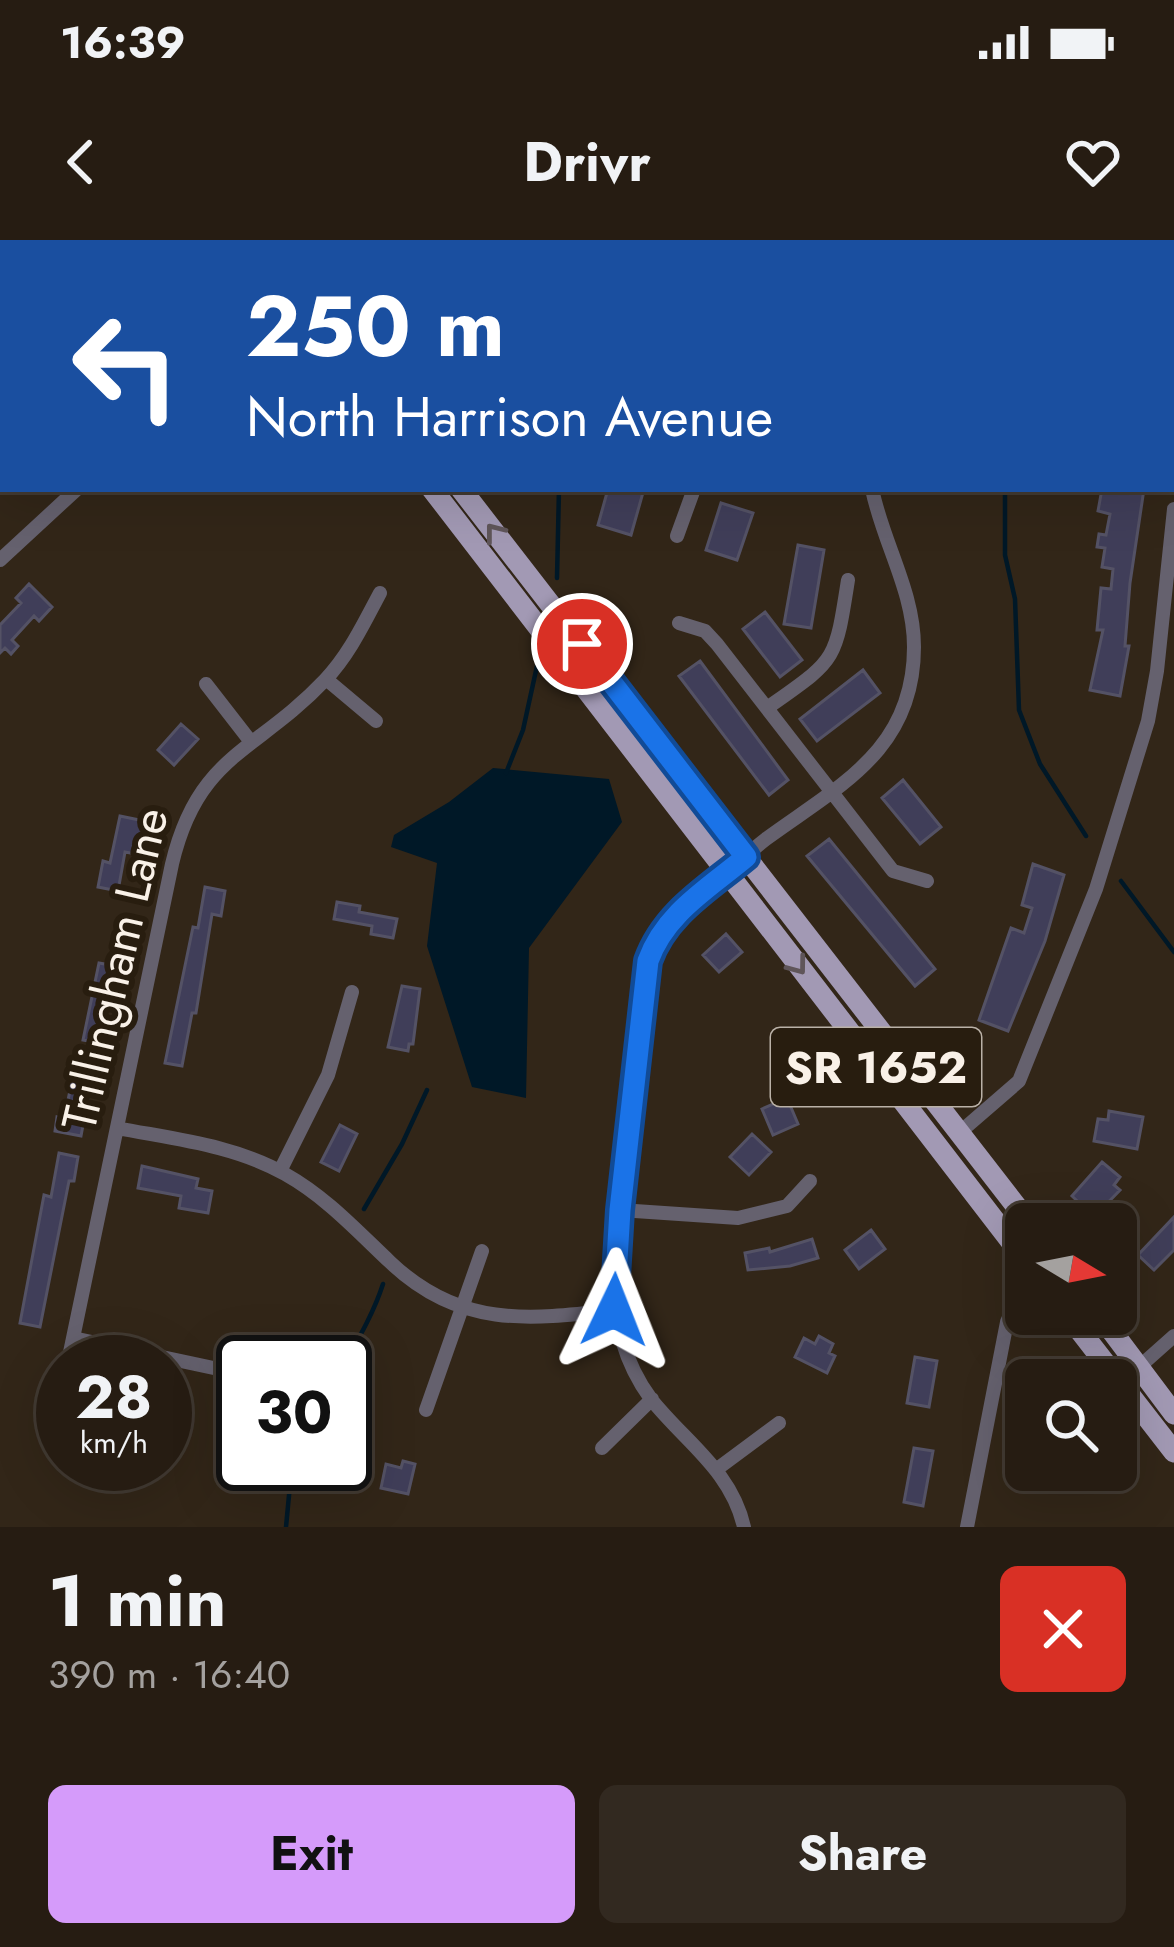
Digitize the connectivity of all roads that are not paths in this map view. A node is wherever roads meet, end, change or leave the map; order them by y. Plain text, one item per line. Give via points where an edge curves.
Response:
1 (74, 492) edge
2 (434, 492) edge
3 (463, 492) edge
4 (693, 492) edge
5 (873, 492) edge
6 (1174, 509) edge
7 (677, 536) dead end
8 (0, 560) edge
9 (848, 580) dead end
10 (380, 593) dead end
11 (679, 623) dead end
12 (326, 679) junction
13 (206, 684) dead end
14 (767, 708) junction
15 (376, 721) dead end
16 (251, 742) junction
17 (835, 794) junction
18 (746, 857) junction
19 (727, 873) junction
20 (927, 880) dead end
21 (352, 992) dead end
22 (117, 1127) junction
23 (959, 1132) junction
24 (280, 1171) junction
25 (810, 1181) dead end
26 (1014, 1203) edge
27 (620, 1210) junction
28 (1005, 1234) edge
29 (482, 1251) dead end
30 (462, 1306) junction
31 (614, 1310) junction
32 (1005, 1332) edge
33 (74, 1335) edge
34 (1083, 1335) edge
35 (1174, 1336) edge
36 (1101, 1359) edge
37 (1137, 1367) joint
38 (652, 1399) junction
39 (1137, 1405) edge
40 (426, 1410) dead end
41 (1174, 1414) edge
42 (779, 1424) dead end
43 (602, 1448) dead end
44 (1174, 1452) edge
45 (717, 1469) junction
46 (743, 1527) edge
47 (967, 1527) edge

1 - 8 street
2 - 19 main road, SR 1652
18 -> 3 main road, SR 1652
4 - 7 street
5 - 17 street via 911,610 913,662 889,736
6 - 23 street via 1148,721 1090,905 1019,1081
9 - 14 street via 832,655
10 - 12 street, Trillingham Lane
11 - 14 street via 705,631
12 - 15 street
12 - 16 street, Trillingham Lane
13 - 16 street
14 - 17 street
16 - 22 street, Trillingham Lane via 208,781 178,838
17 - 18 street
17 - 20 street via 893,872
18 - 19 street
18 - 23 main road, SR 1652
19 - 27 street via 670,920 648,961
19 -> 28 main road, SR 1652
21 - 24 street via 328,1075
22 - 24 street via 215,1147
22 - 33 street, Trillingham Lane
23 - 26 main road, SR 1652
24 - 30 street via 329,1204 418,1286
25 - 27 street via 787,1206 738,1218
27 - 31 street
29 - 30 street
30 - 31 street via 528,1319
30 - 40 street
31 - 38 street
32 - 47 street
34 - 36 main road
35 - 37 street
37 - 41 main road
38 - 43 street
38 - 45 street
39 - 44 main road
42 - 45 street
45 - 46 street

